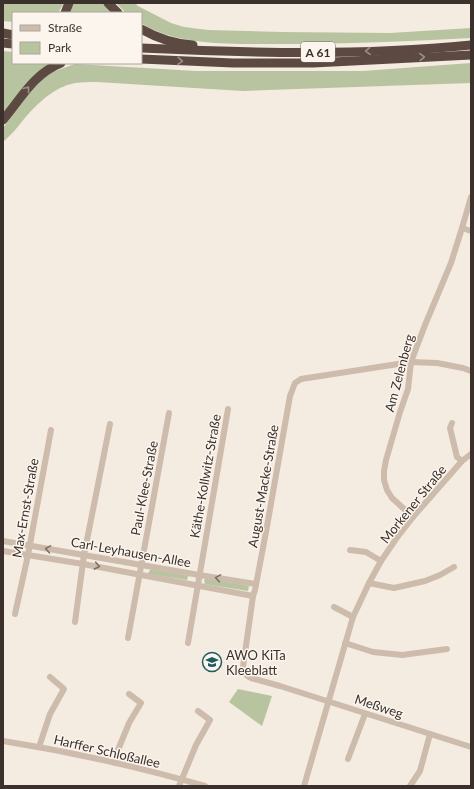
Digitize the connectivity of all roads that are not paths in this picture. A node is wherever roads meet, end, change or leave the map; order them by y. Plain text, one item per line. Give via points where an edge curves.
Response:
1 (70, 3) edge
2 (108, 3) edge
3 (66, 12) edge
4 (117, 12) edge
5 (142, 29) edge
6 (471, 46) edge
7 (142, 48) edge
8 (230, 52) junction
9 (471, 55) edge
10 (142, 59) edge
11 (58, 64) edge
12 (3, 120) edge
13 (471, 197) edge
14 (462, 228) junction
15 (471, 231) edge
16 (411, 362) junction
17 (471, 370) edge
18 (228, 409) dead end
19 (169, 413) dead end
20 (452, 423) dead end
21 (110, 424) dead end
22 (51, 430) dead end
23 (471, 454) edge
24 (462, 461) junction
25 (413, 517) junction
26 (3, 541) edge
27 (30, 546) junction
28 (350, 550) dead end
29 (3, 551) edge
30 (28, 555) junction
31 (84, 555) junction
32 (381, 561) junction
33 (83, 564) junction
34 (141, 565) junction
35 (454, 567) dead end
36 (140, 574) junction
37 (199, 575) junction
38 (370, 583) junction
39 (256, 584) junction
40 (197, 586) junction
41 (253, 596) junction
42 (334, 607) dead end
43 (15, 614) dead end
44 (353, 617) junction
45 (75, 622) dead end
46 (128, 638) dead end
47 (188, 643) dead end
48 (345, 643) junction
49 (447, 649) dead end
50 (50, 678) dead end
51 (280, 686) joint
52 (129, 694) dead end
53 (329, 702) junction
54 (198, 711) dead end
55 (365, 714) junction
56 (430, 734) junction
57 (3, 741) edge
58 (39, 747) junction
59 (471, 747) edge
60 (348, 759) dead end
61 (115, 763) junction
62 (182, 779) junction
63 (179, 786) edge
64 (205, 786) edge
65 (304, 786) edge
66 (410, 786) edge

1 - 3 highway
2 - 4 highway
5 - 8 highway via 171,41 218,46
6 -> 8 highway, A 61 via 329,52
7 - 8 highway, A 61
10 -> 9 highway, A 61 via 306,63
12 -> 11 highway via 35,80
13 - 14 street, Am Zelenberg
14 - 15 street
14 - 16 street, Am Zelenberg via 451,263
16 - 17 street via 437,363
16 - 25 street, Am Zelenberg via 408,389 386,460 384,480 392,498
16 - 39 street, August-Macke-Straße via 301,379 294,383
18 - 37 street, Käthe-Kollwitz-Straße
19 - 34 street, Paul-Klee-Straße
20 - 24 street, Morkener Straße via 450,428 457,457
21 - 31 street
22 - 27 street, Max-Ernst-Straße
23 - 24 street, Morkener Straße
24 - 25 street, Morkener Straße
25 - 32 street, Morkener Straße
26 - 27 street, Carl-Leyhausen-Allee
27 - 30 street, Max-Ernst-Straße
31 -> 27 street, Carl-Leyhausen-Allee
28 - 32 street, Morkener Straße via 366,552
29 - 30 street, Carl-Leyhausen-Allee
30 - 33 street, Carl-Leyhausen-Allee
30 - 43 street, Max-Ernst-Straße
31 - 33 street
31 - 34 street, Carl-Leyhausen-Allee
32 - 38 street, Morkener Straße
33 -> 36 street, Carl-Leyhausen-Allee
33 - 45 street
34 - 36 street, Paul-Klee-Straße
34 - 37 street, Carl-Leyhausen-Allee
35 - 38 street via 425,581 394,588
36 - 40 street, Carl-Leyhausen-Allee
36 - 46 street, Paul-Klee-Straße
39 -> 37 street, Carl-Leyhausen-Allee
37 - 40 street, Käthe-Kollwitz-Straße
38 - 44 street, Morkener Straße
39 - 41 street, August-Macke-Straße
40 - 41 street, Carl-Leyhausen-Allee
40 - 47 street, Käthe-Kollwitz-Straße
41 - 51 street, August-Macke-Straße via 244,672 247,676
42 - 44 street
44 - 48 street, Morkener Straße
48 - 49 street via 373,652 402,655
48 - 53 street, Morkener Straße
50 - 58 street via 64,689 50,714
51 - 53 street, Meßweg
52 - 61 street via 141,703 129,723
53 - 55 street, Meßweg
53 - 65 street, Morkener Straße
54 - 62 street via 210,720
55 - 56 street, Meßweg
55 - 60 street
56 - 59 street, Meßweg
56 - 66 street via 420,771
57 - 58 street, Harffer Schloßallee
58 - 61 street, Harffer Schloßallee
61 - 62 street, Harffer Schloßallee
62 - 63 street
62 - 64 street, Harffer Schloßallee

